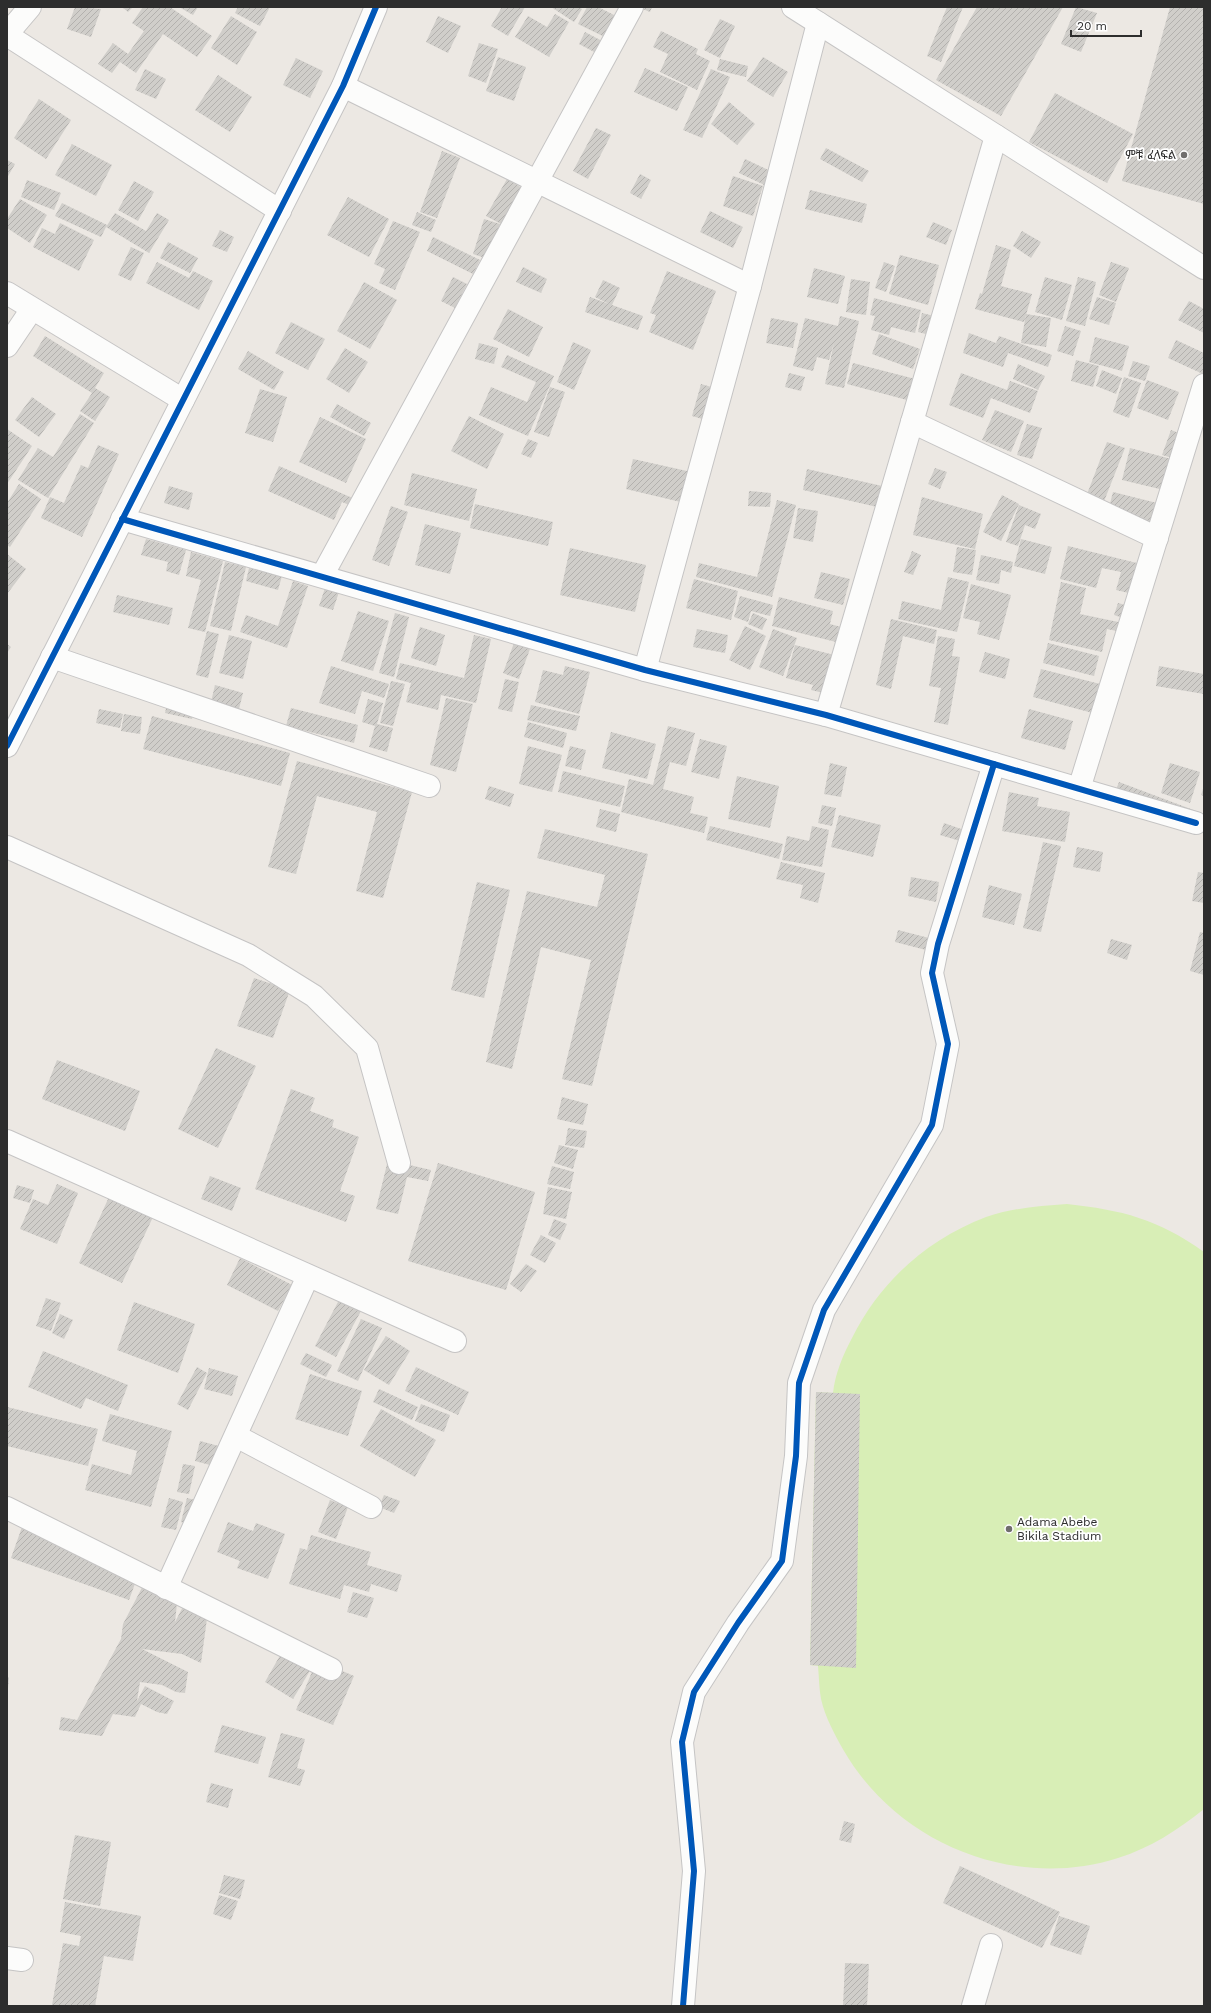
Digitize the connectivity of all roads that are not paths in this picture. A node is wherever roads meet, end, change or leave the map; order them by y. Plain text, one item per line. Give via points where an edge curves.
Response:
1 (30, 7) edge
2 (376, 7) edge
3 (632, 7) edge
4 (792, 7) edge
5 (818, 23) junction
6 (7, 34) edge
7 (343, 86) junction
8 (996, 136) junction
9 (536, 182) junction
10 (280, 211) junction
11 (1204, 268) edge
12 (750, 286) junction
13 (7, 293) edge
14 (32, 309) junction
15 (7, 346) edge
16 (1204, 385) edge
17 (183, 400) junction
18 (912, 422) junction
19 (122, 519) junction
20 (1157, 538) junction
21 (322, 576) junction
22 (52, 657) junction
23 (645, 670) junction
24 (826, 715) junction
25 (7, 746) edge
26 (994, 764) junction
27 (429, 786) dead end
28 (1079, 789) junction
29 (1196, 823) dead end
30 (7, 848) edge
31 (7, 1140) edge
32 (399, 1163) dead end
33 (308, 1276) junction
34 (454, 1341) dead end
35 (236, 1436) junction
36 (371, 1507) dead end
37 (7, 1508) edge
38 (166, 1588) junction
39 (331, 1669) dead end
40 (991, 1945) dead end
41 (683, 2006) edge
42 (973, 2006) edge

1 - 6 street
2 - 7 street
3 - 9 street
4 - 5 street
5 - 8 street
5 - 12 street
6 - 10 street
7 - 9 street
7 - 10 street
8 - 11 street
8 - 18 street
9 - 12 street
9 - 21 street
10 - 17 street
12 - 23 street
13 - 14 street
14 - 15 street
14 - 17 street
16 - 20 street
17 - 19 street
18 - 20 street
18 - 24 street
19 - 21 street
19 - 22 street
20 - 28 street
21 - 23 street
22 - 25 street
22 - 27 street
23 - 24 street
24 - 26 street
26 - 28 street
26 - 41 street via 938,944 932,973 948,1044 932,1125 824,1310 800,1383 796,1456 782,1561 694,1692 682,1742 694,1871
28 - 29 street
30 - 32 street via 248,955 314,996 367,1048
31 - 33 street
33 - 34 street
33 - 35 street
35 - 36 street
35 - 38 street
37 - 38 street
38 - 39 street
40 - 42 street

